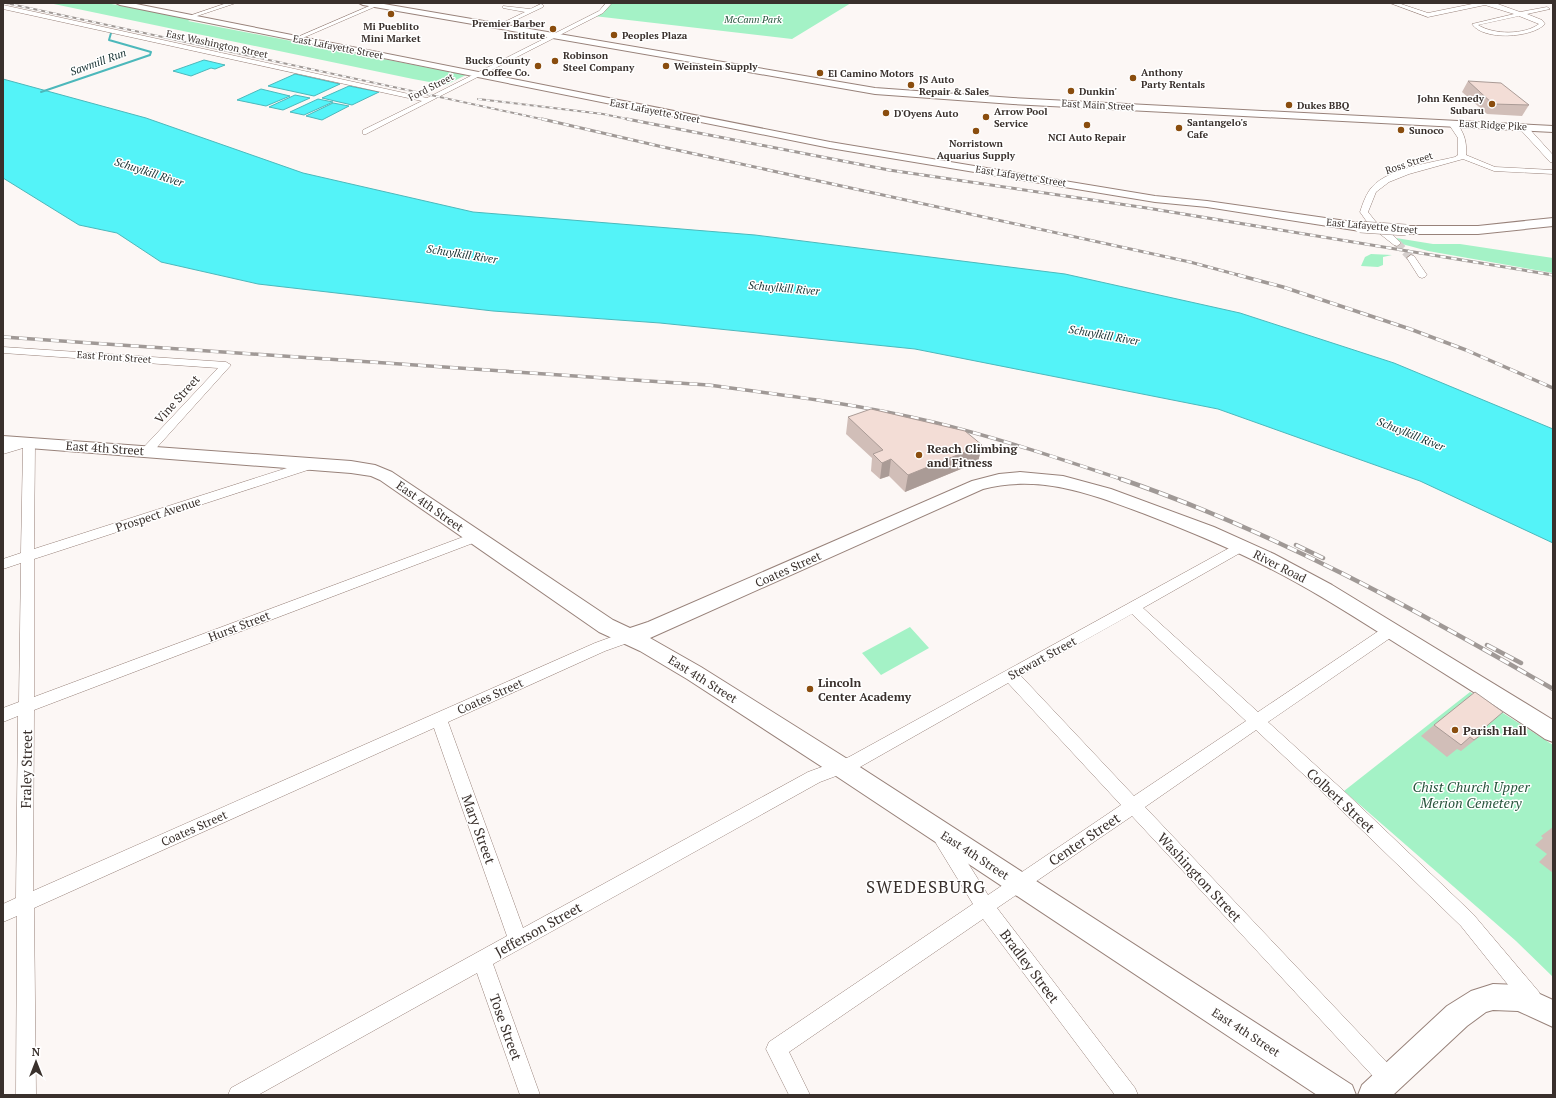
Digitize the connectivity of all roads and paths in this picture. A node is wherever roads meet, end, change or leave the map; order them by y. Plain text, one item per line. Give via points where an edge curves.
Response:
1 (120, 3) edge
2 (146, 3) edge
3 (233, 3) edge
4 (363, 3) edge
5 (609, 3) edge
6 (1394, 3) edge
7 (1485, 3) edge
8 (376, 5) junction
9 (541, 6) dead end
10 (3, 7) edge
11 (504, 7) dead end
12 (1547, 9) dead end
13 (531, 11) junction
14 (201, 14) junction
15 (1519, 14) junction
16 (189, 17) junction
17 (499, 26) junction
18 (553, 35) junction
19 (300, 37) junction
20 (481, 73) junction
21 (427, 100) junction
22 (1360, 118) joint
23 (1452, 122) junction
24 (1522, 126) junction
25 (1553, 129) edge
26 (366, 132) dead end
27 (1462, 156) junction
28 (1553, 160) edge
29 (1553, 172) edge
30 (1553, 222) edge
31 (1397, 243) tunnel mouth
32 (1411, 258) tunnel mouth
33 (1422, 275) dead end
34 (3, 350) edge
35 (226, 365) joint
36 (3, 441) edge
37 (30, 443) junction
38 (3, 450) edge
39 (147, 451) junction
40 (313, 464) junction
41 (978, 485) joint
42 (476, 537) junction
43 (1242, 546) junction
44 (28, 556) junction
45 (3, 564) edge
46 (1133, 607) junction
47 (1391, 630) junction
48 (628, 637) junction
49 (1010, 675) junction
50 (26, 707) junction
51 (3, 715) edge
52 (439, 719) junction
53 (1256, 722) junction
54 (1553, 732) edge
55 (841, 767) junction
56 (1133, 806) junction
57 (939, 831) junction
58 (1019, 883) junction
59 (25, 903) junction
60 (984, 907) junction
61 (3, 913) edge
62 (518, 940) junction
63 (482, 960) junction
64 (1545, 1010) edge
65 (1380, 1087) edge
66 (26, 1095) edge
67 (238, 1095) edge
68 (530, 1095) edge
69 (800, 1095) edge
70 (1128, 1095) edge
71 (1342, 1095) edge

1 - 16 street, East Lafayette Street
2 - 14 street, East Lafayette Street
3 - 14 street
4 - 8 main road, East Main Street
5 - 18 street, Ford Street via 601,12
6 - 7 street via 1428,15
7 - 15 street
8 - 17 main road, East Main Street
8 - 19 street
9 - 13 street
10 - 21 street, East Washington Street
11 - 13 street
12 - 15 street
13 - 17 street
14 - 16 street
14 - 19 street, East Lafayette Street
15 - 15 street via 1542,24 1538,28 1511,35 1483,29 1475,24
16 - 19 street, East Lafayette Street
17 - 18 main road, East Main Street
18 - 20 street, Ford Street
18 - 22 main road, East Main Street via 876,91
19 - 20 street, East Lafayette Street
20 - 21 street, Ford Street
20 - 30 street, East Lafayette Street, bridge via 830,145 1155,199 1193,201 1360,227 1406,230 1478,230
21 - 26 street, Ford Street
22 - 23 main road, East Ridge Pike
23 - 24 main road, East Ridge Pike
23 - 27 street via 1463,140
24 - 25 main road, East Ridge Pike
24 - 28 street
27 - 29 street via 1494,168
27 - 31 street, Ross Street via 1395,178 1379,185 1373,192 1364,212 1373,224
32 - 33 street
34 - 35 street, East Front Street
35 - 39 street, Vine Street
36 - 37 street, East 4th Street
37 - 38 street
37 - 39 street, East 4th Street
37 - 44 street, Fraley Street
39 - 40 street, East 4th Street
40 - 42 street, East 4th Street via 375,471 395,481
40 - 44 street, Prospect Avenue
41 - 43 street, River Road via 1022,477 1072,483 1163,514
41 - 48 street, Coates Street via 655,628
42 - 48 street, East 4th Street via 606,626
42 - 50 street, Hurst Street
43 - 46 street, Stewart Street
43 - 47 street, River Road via 1294,572
44 - 45 street, Prospect Avenue
44 - 50 street, Fraley Street
46 - 49 street, Stewart Street
46 - 53 street, Colbert Street
47 - 53 street, Center Street
47 - 54 street, River Road
48 - 52 street, Coates Street via 606,644
48 - 55 street, East 4th Street via 647,645 694,673
49 - 55 street, Stewart Street
49 - 56 street, Washington Street
50 - 51 street, Hurst Street
50 - 59 street, Fraley Street
52 - 59 street, Coates Street
52 - 62 street, Mary Street
53 - 56 street, Center Street
53 - 64 street, Colbert Street via 1370,826 1467,920
55 - 57 street, East 4th Street
55 - 62 street, Jefferson Street via 814,776
56 - 58 street, Center Street
56 - 65 street, Washington Street
57 - 58 street, East 4th Street
57 - 60 street, Bradley Street
58 - 60 street, Center Street
58 - 71 street, East 4th Street
59 - 61 street, Coates Street
59 - 66 street, Fraley Street
60 - 69 street, Center Street via 776,1048
60 - 70 street, Bradley Street
62 - 63 street, Jefferson Street
63 - 67 street, Jefferson Street
63 - 68 street, Tose Street
64 - 65 street via 1520,998 1506,996 1480,1000 1457,1016

